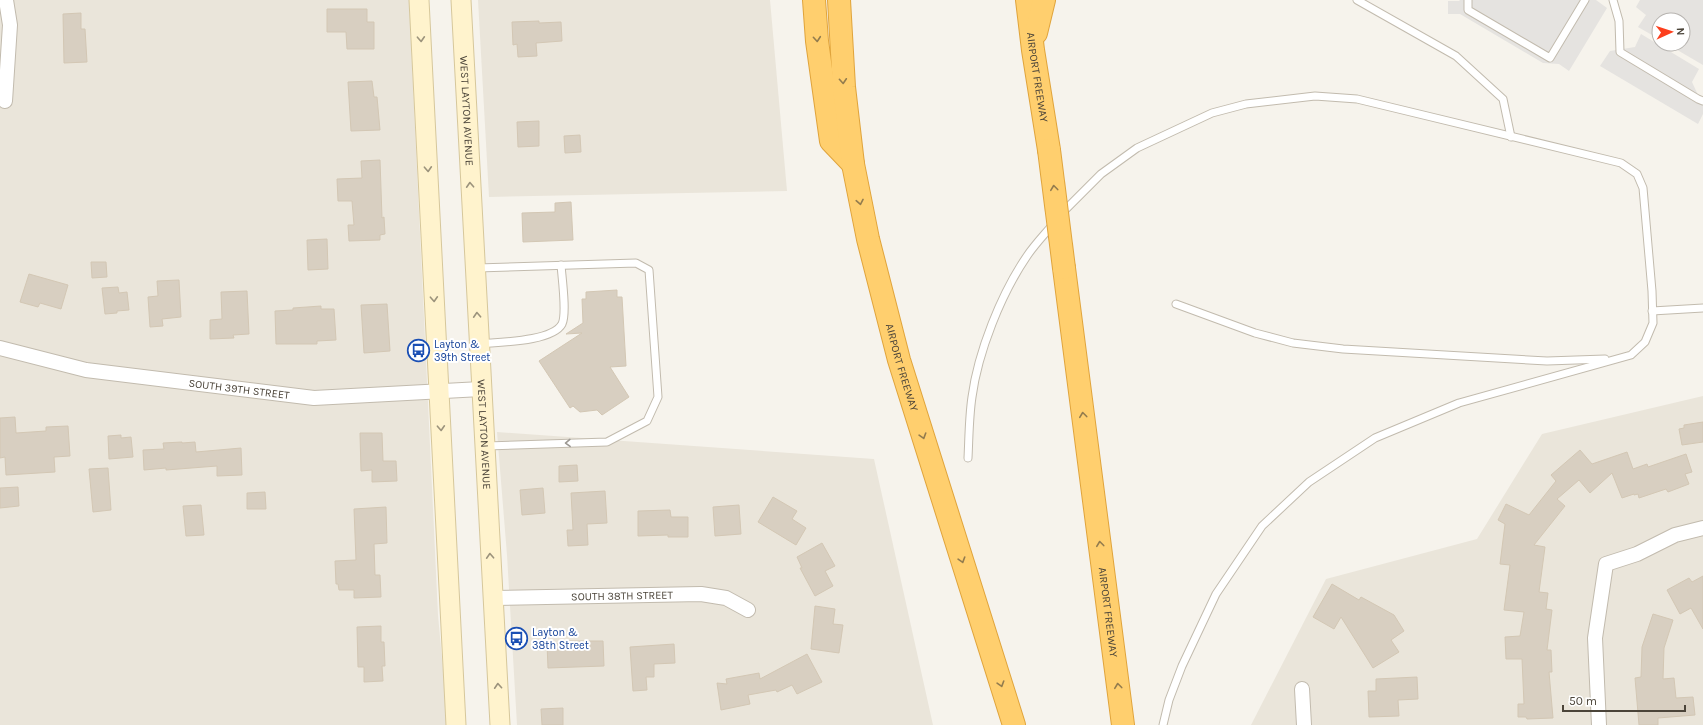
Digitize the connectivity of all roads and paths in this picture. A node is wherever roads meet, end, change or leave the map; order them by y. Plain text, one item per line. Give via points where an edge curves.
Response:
1 (6, 0) edge
2 (419, 0) edge
3 (461, 0) edge
4 (814, 0) edge
5 (839, 0) edge
6 (1027, 0) edge
7 (1044, 0) edge
8 (1358, 0) edge
9 (1468, 0) edge
10 (1585, 0) edge
11 (1613, 0) edge
12 (1033, 50) junction
13 (5, 101) dead end
14 (1703, 101) edge
15 (1512, 137) junction
16 (853, 164) junction
17 (561, 265) junction
18 (475, 268) junction
19 (1176, 304) dead end
20 (1703, 308) edge
21 (1652, 311) junction
22 (479, 344) junction
23 (0, 348) edge
24 (1631, 355) junction
25 (481, 389) junction
26 (439, 392) junction
27 (484, 446) junction
28 (968, 458) dead end
29 (1703, 528) edge
30 (492, 598) junction
31 (748, 610) dead end
32 (1302, 690) dead end
33 (456, 725) edge
34 (500, 725) edge
35 (1014, 725) edge
36 (1123, 725) edge
37 (1163, 725) edge
38 (1304, 725) edge
39 (1599, 725) edge

1 - 13 street via 10,25
2 -> 26 main road
18 -> 3 main road, WEST LAYTON AVENUE
4 -> 16 highway via 831,141
5 -> 16 highway, AIRPORT FREEWAY via 844,87
6 - 12 highway, AIRPORT FREEWAY
7 - 12 highway
8 - 15 lane via 1456,56 1503,99
9 - 10 lane via 1468,10 1550,58
11 - 14 lane via 1619,21 1620,52
36 -> 12 highway, AIRPORT FREEWAY, bridge via 1049,150
15 - 21 lane via 1621,162 1637,174 1644,188
15 - 28 lane via 1357,100 1315,96 1246,104 1212,113 1137,148 1101,174 1065,210 1027,256 1004,298 985,341 977,369 972,398
16 -> 35 highway, AIRPORT FREEWAY via 868,239 899,360
17 - 18 lane
17 - 22 lane via 564,314 561,324 552,332 538,338
17 -> 27 lane via 636,263 649,270 658,397 647,421 607,442
22 -> 18 main road, WEST LAYTON AVENUE
19 - 24 lane via 1255,333 1293,343 1343,349 1547,361 1595,360
20 - 21 lane
21 - 24 lane via 1653,323 1645,342
22 - 25 main road, WEST LAYTON AVENUE
23 - 26 street, SOUTH 39TH STREET via 86,370 314,398
24 - 37 lane via 1459,403 1375,438 1310,482 1262,526 1216,594 1182,666
25 - 26 street, SOUTH 39TH STREET
25 - 27 main road, WEST LAYTON AVENUE
26 -> 33 main road
30 -> 27 main road, WEST LAYTON AVENUE
29 - 39 street via 1676,535 1637,554 1606,564 1595,638
30 - 31 street, SOUTH 38TH STREET via 701,594 726,598
34 -> 30 main road, WEST LAYTON AVENUE
32 - 38 street

